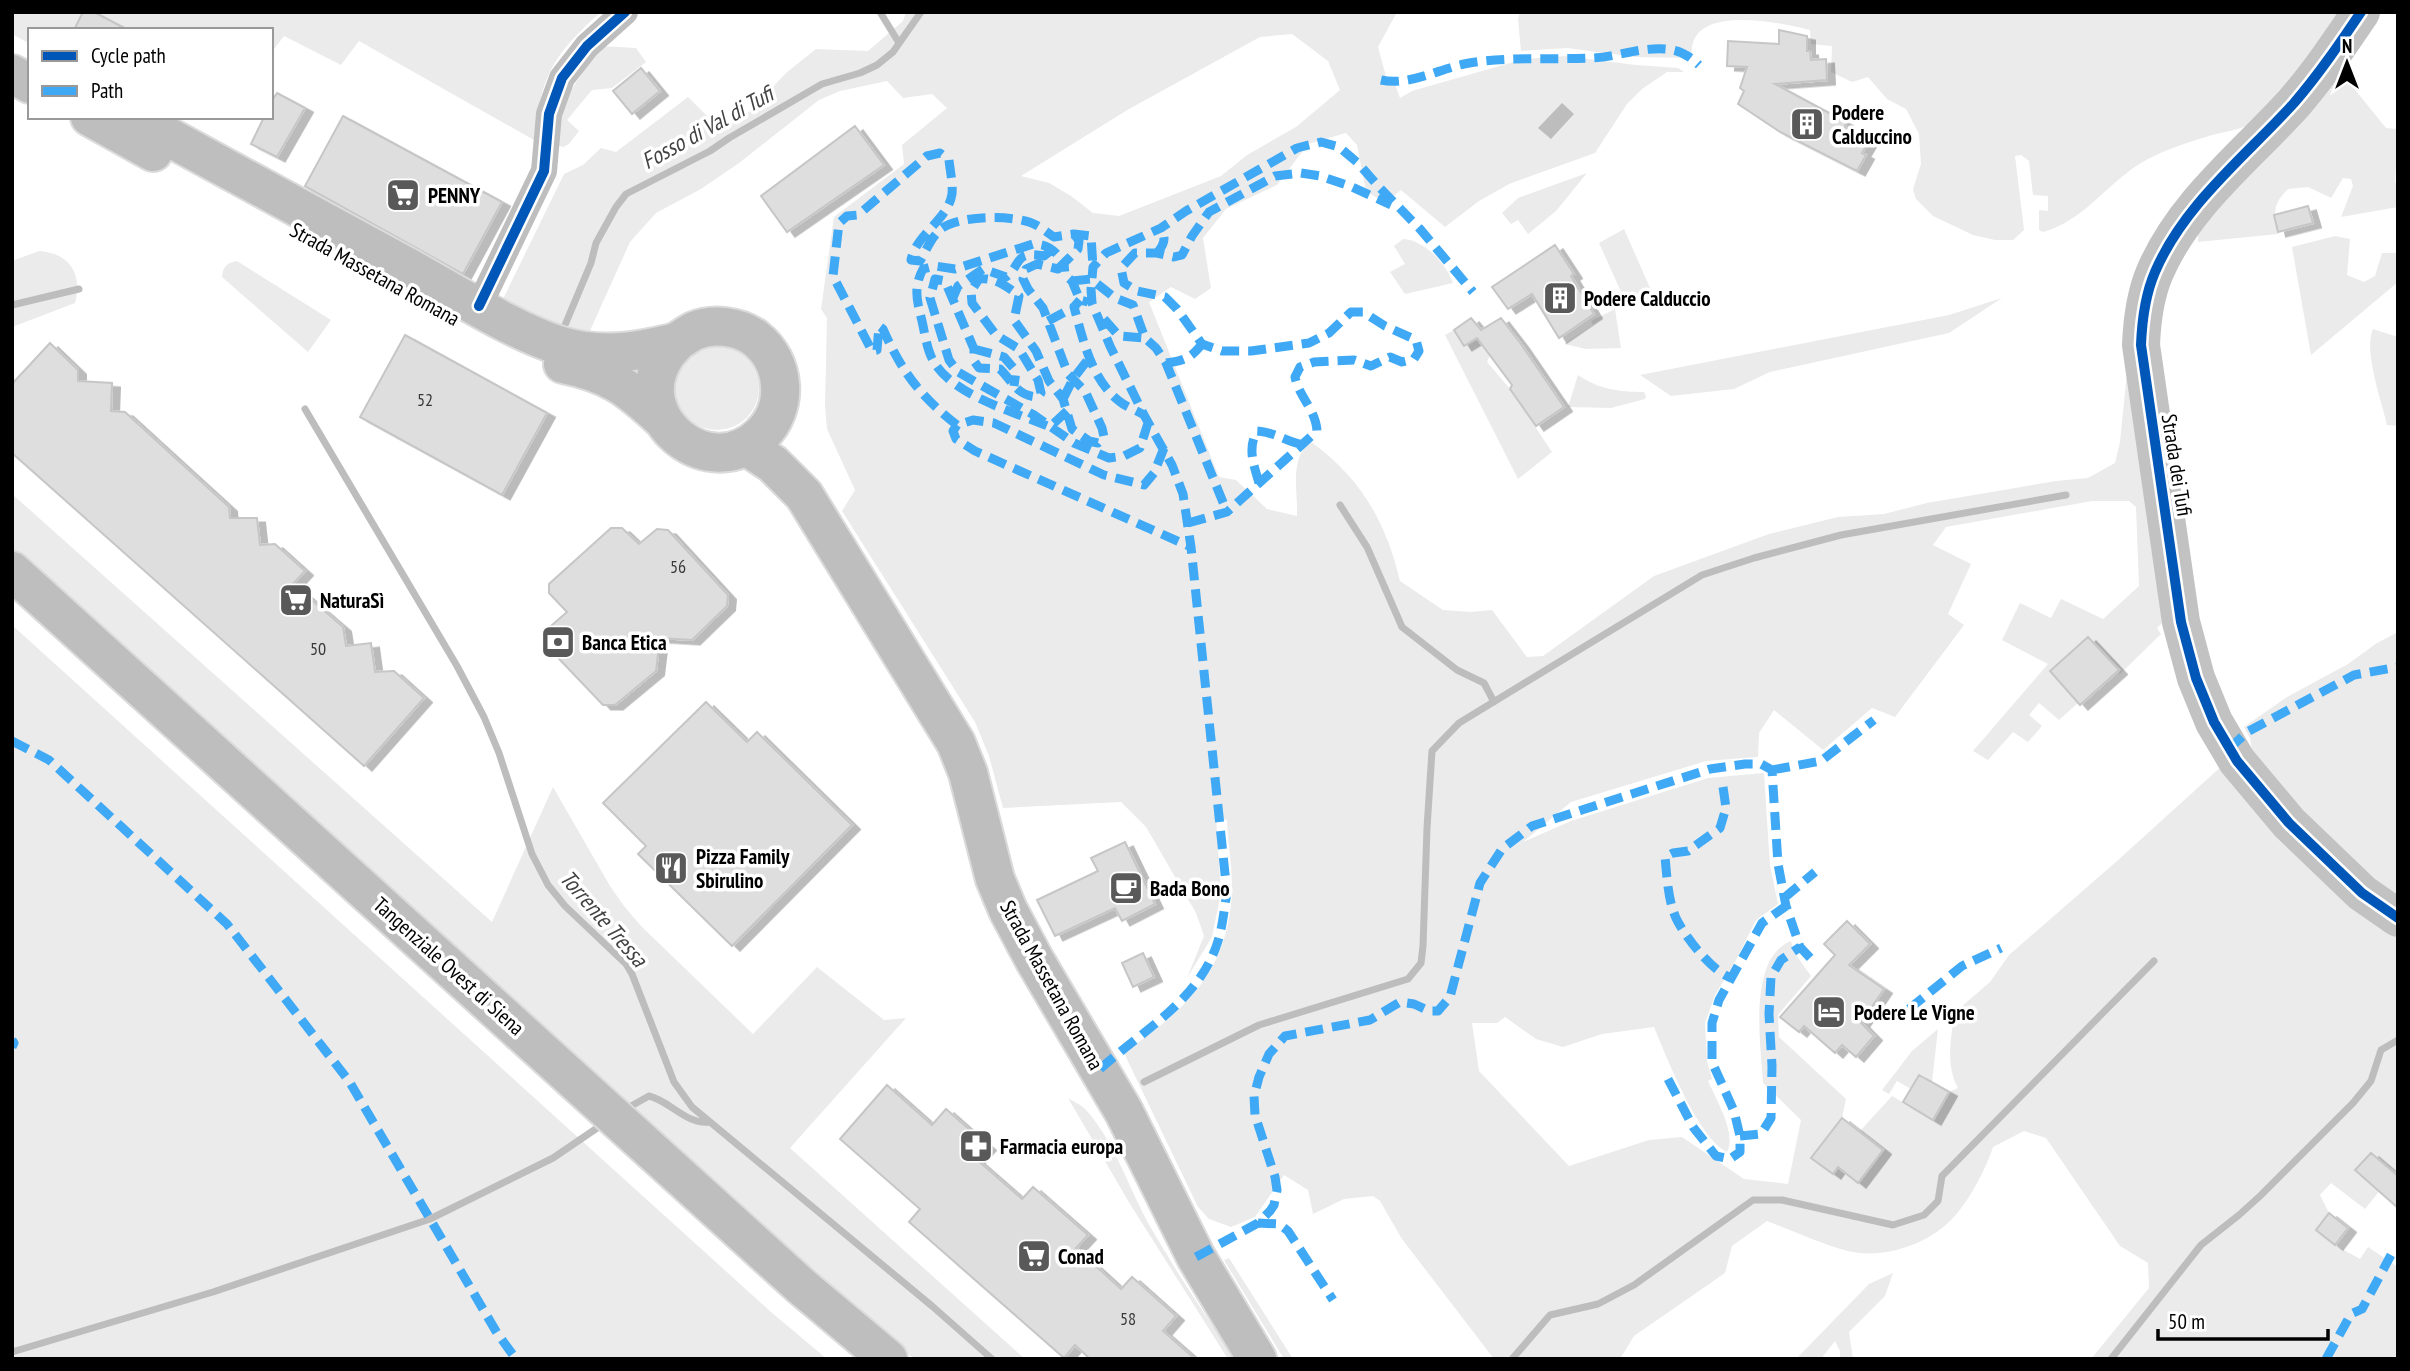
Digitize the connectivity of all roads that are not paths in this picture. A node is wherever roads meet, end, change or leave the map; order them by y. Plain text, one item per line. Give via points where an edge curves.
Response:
1 (625, 12) edge
2 (2361, 12) edge
3 (12, 52) edge
4 (28, 60) edge
5 (12, 74) edge
6 (28, 83) edge
7 (94, 119) edge
8 (136, 119) edge
9 (479, 306) junction
10 (677, 341) junction
11 (778, 411) junction
12 (662, 419) junction
13 (746, 446) junction
14 (804, 495) junction
15 (12, 571) edge
16 (12, 607) edge
17 (2398, 918) edge
18 (847, 1359) edge
19 (888, 1359) edge
20 (1257, 1359) edge

1 - 9 street, Strada Massetana Romana via 587,46 562,78 549,114 544,171
2 - 17 street, Strada dei Tufi via 2308,86 2174,237 2149,288 2141,345 2181,622 2214,722 2237,761 2289,823 2352,885
3 - 4 main road
5 - 6 main road
7 - 12 main road, Strada Massetana Romana via 497,340 609,377
8 - 9 main road, Strada Massetana Romana
9 - 10 main road, Strada Massetana Romana via 534,335 580,350 622,352
10 - 11 main road, Strada Massetana Romana via 715,327 736,329 754,338 769,352 778,370
10 - 12 main road via 663,358 656,377 655,398
11 - 13 main road via 760,437
11 - 14 main road, Strada Massetana Romana
12 - 13 main road, Strada Massetana Romana via 689,446 704,451 721,453
13 - 14 main road, Strada Massetana Romana via 773,464
14 - 20 main road, Strada Massetana Romana via 956,743 1008,910 1124,1112 1196,1257
15 - 19 main road, Tangenziale Ovest di Siena
16 - 18 main road, Tangenziale Ovest di Siena

